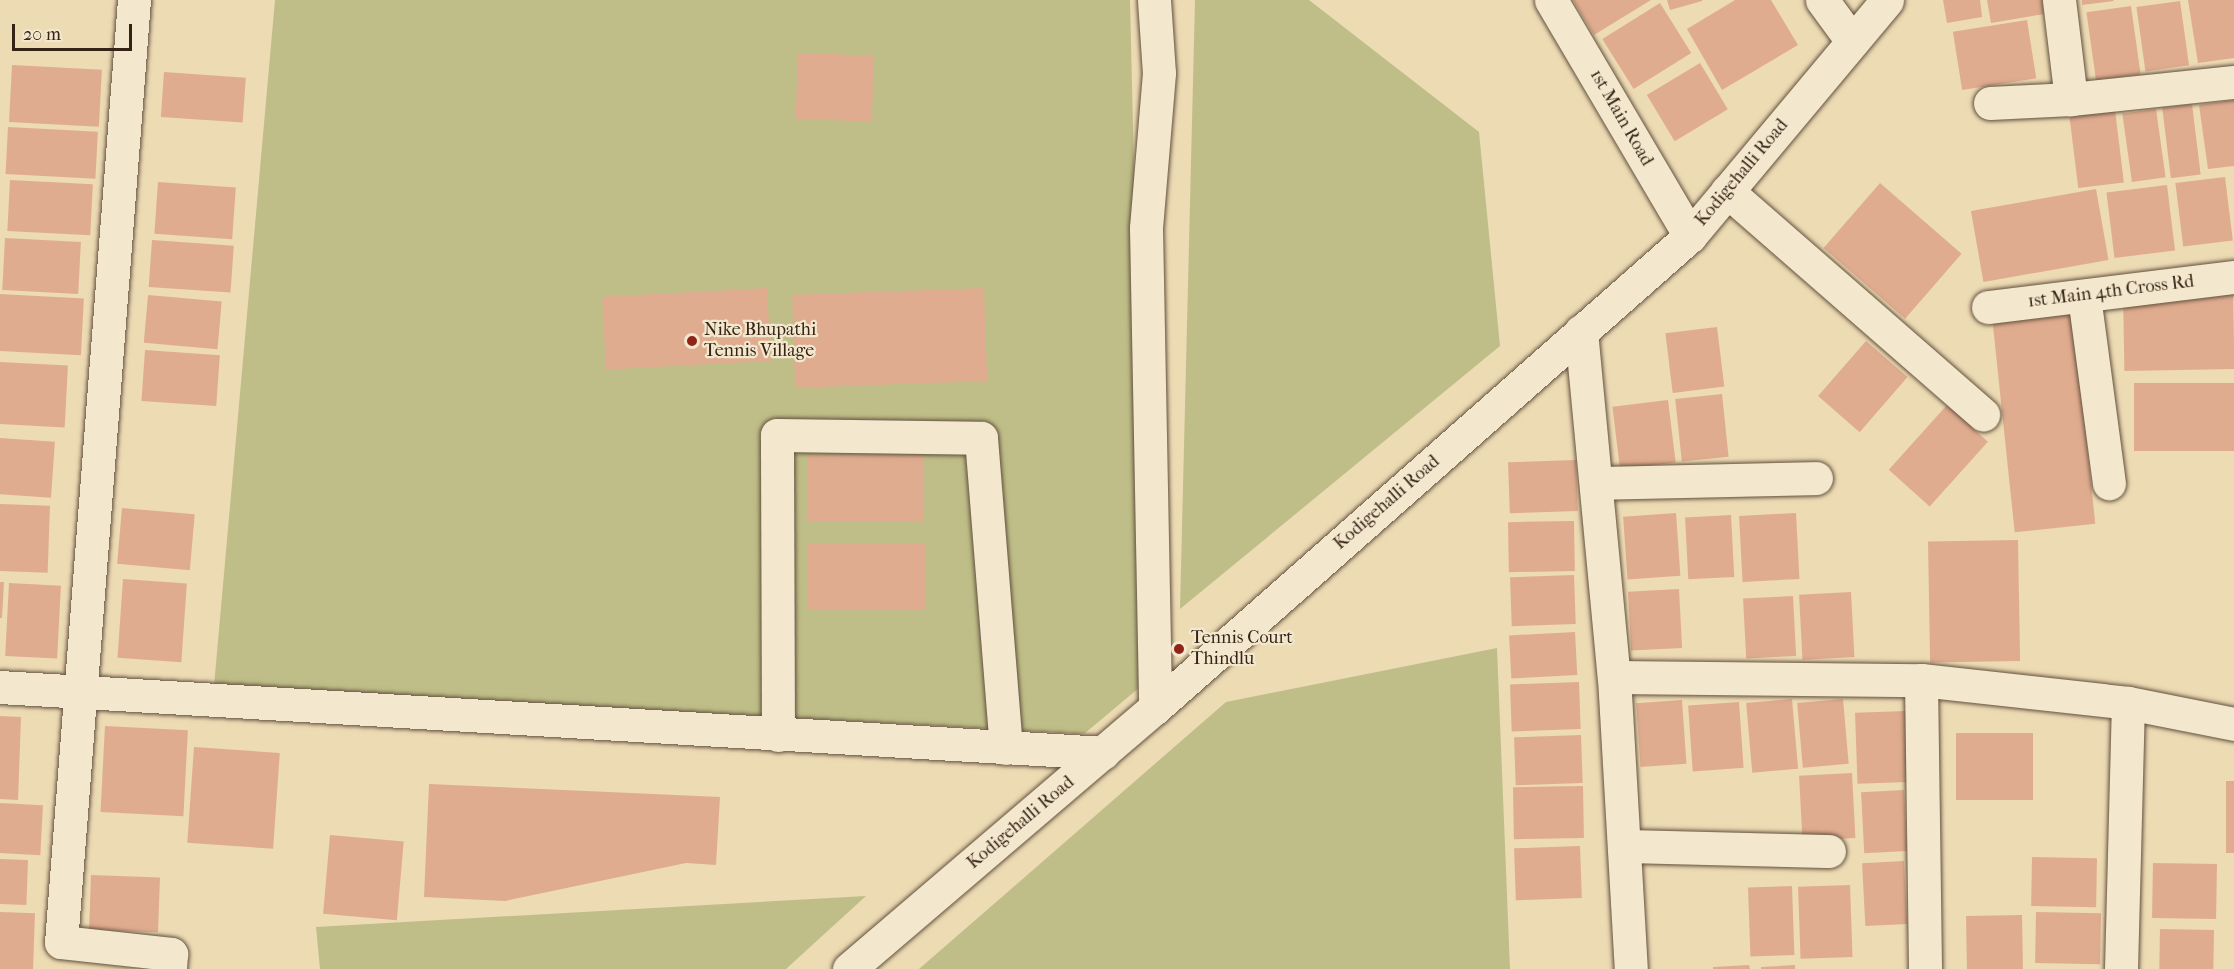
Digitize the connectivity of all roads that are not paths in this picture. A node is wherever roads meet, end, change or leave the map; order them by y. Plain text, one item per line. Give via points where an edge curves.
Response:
1 (134, 0) edge
2 (1154, 0) edge
3 (1551, 0) edge
4 (1822, 0) edge
5 (1887, 0) edge
6 (2059, 0) edge
7 (1852, 41) junction
8 (2234, 82) edge
9 (2071, 99) junction
10 (1990, 103) dead end
11 (1727, 191) junction
12 (1690, 236) junction
13 (2234, 278) edge
14 (2084, 296) junction
15 (1988, 307) dead end
16 (1581, 331) junction
17 (1983, 414) dead end
18 (1816, 478) dead end
19 (1596, 483) junction
20 (2109, 483) dead end
21 (1614, 677) junction
22 (1921, 680) junction
23 (0, 687) edge
24 (80, 694) junction
25 (2128, 703) junction
26 (1155, 708) junction
27 (2234, 724) edge
28 (778, 735) junction
29 (1006, 748) junction
30 (1103, 753) junction
31 (1624, 846) junction
32 (1829, 851) dead end
33 (170, 969) edge
34 (849, 969) edge
35 (1631, 969) edge
36 (1925, 969) edge
37 (2121, 969) edge

1 - 24 street
2 - 26 street via 1159,73 1146,228
3 - 12 street, 1st Main Road
4 - 7 street
5 - 7 street, Kodigehalli Road
6 - 9 street
7 - 11 street, Kodigehalli Road
8 - 9 street
9 - 10 street
11 - 12 street, Kodigehalli Road
11 - 17 street
12 - 16 street, Kodigehalli Road
13 - 14 street, 1st Main 4th Cross Rd
14 - 15 street, 1st Main 4th Cross Rd
14 - 20 street
16 - 19 street
16 - 26 street, Kodigehalli Road
18 - 19 street
19 - 21 street
21 - 22 street
21 - 31 street
22 - 25 street
22 - 36 street
23 - 24 street
24 - 28 street
24 - 33 street via 61,942 171,954
25 - 27 street
25 - 37 street
26 - 30 street, Kodigehalli Road
28 - 29 street
28 - 29 street via 777,435 981,438
29 - 30 street
30 - 34 street, Kodigehalli Road
31 - 32 street
31 - 35 street

